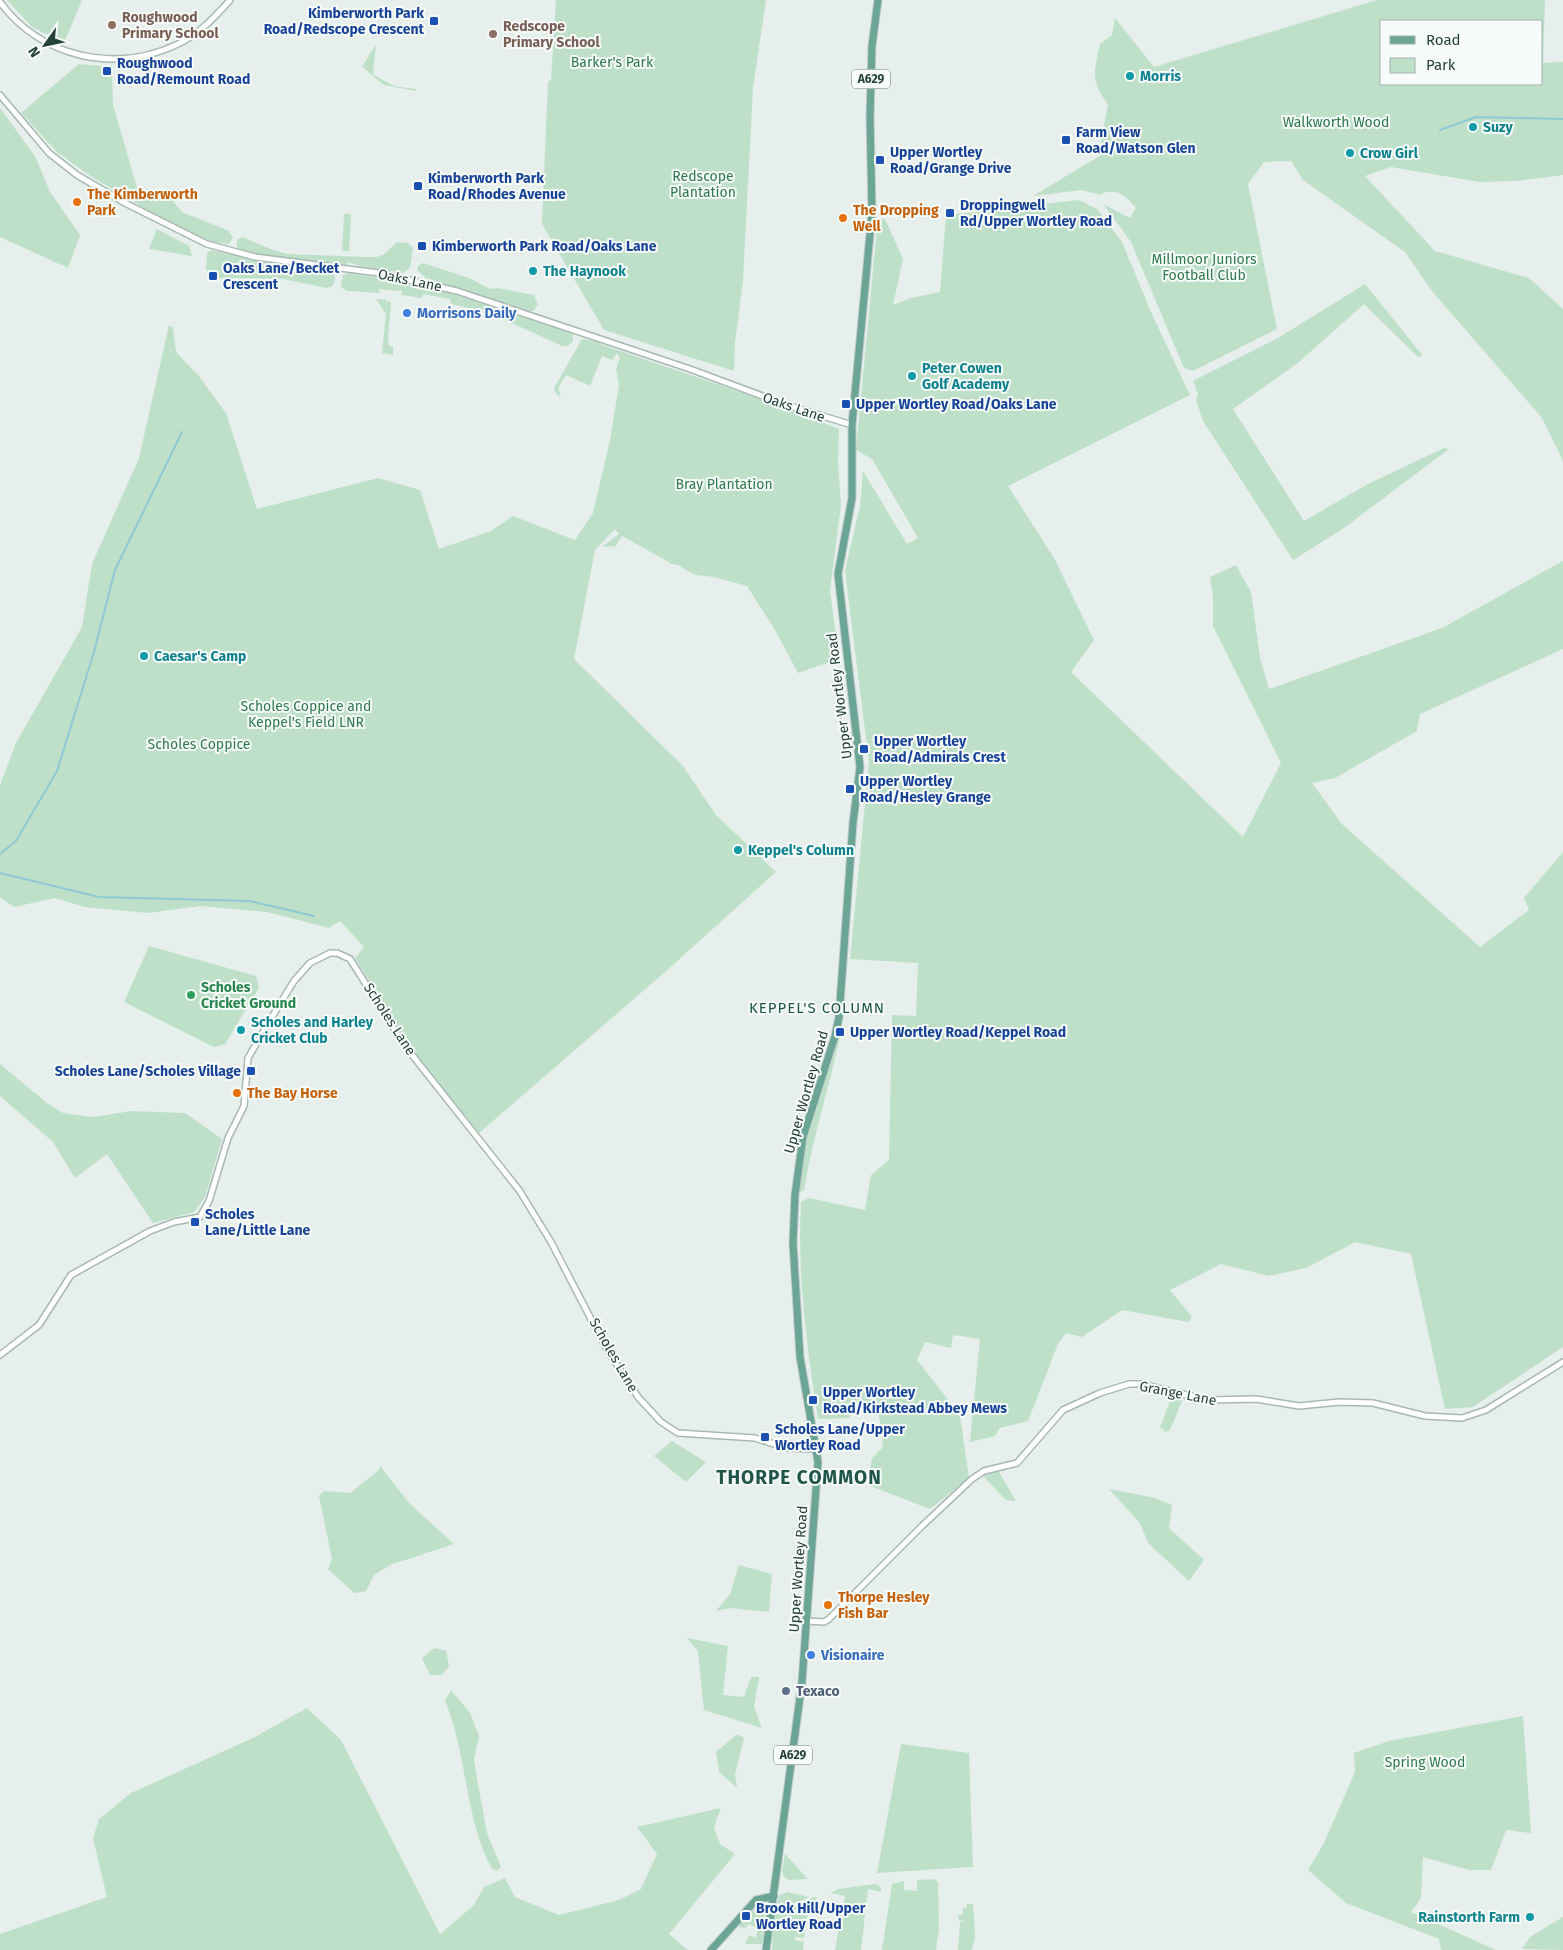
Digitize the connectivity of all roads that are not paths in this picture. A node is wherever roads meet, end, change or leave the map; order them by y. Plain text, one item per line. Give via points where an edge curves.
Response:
1 (230, 0) edge
2 (878, 0) edge
3 (0, 2) edge
4 (0, 95) edge
5 (852, 425) junction
6 (0, 1354) edge
7 (1563, 1362) edge
8 (817, 1449) junction
9 (807, 1621) junction
10 (774, 1896) junction
11 (711, 1950) edge
12 (766, 1950) edge

1 - 3 street via 211,21 178,44 142,57 119,59 96,58 55,48 30,34
2 - 5 main road, Upper Wortley Road / A629 via 872,46 870,117 872,213
4 - 5 street, Oaks Lane via 49,153 77,175 125,203 213,246 282,262 379,273 457,291
5 - 8 main road, Upper Wortley Road / A629 via 852,498 838,574 860,766 839,1017 802,1143 793,1236 800,1357
6 - 8 street, Scholes Lane via 39,1325 71,1275 150,1231 200,1217 209,1201 228,1138 244,1106 248,1058 304,969 327,954 337,952 350,959 405,1046 519,1190 551,1242 606,1348 638,1397 661,1422 678,1434 755,1438 787,1448
7 - 9 street, Grange Lane via 1486,1410 1462,1418 1425,1416 1373,1403 1299,1406 1256,1399 1208,1400 1141,1384 1100,1392 1063,1410 1018,1463 984,1471 972,1479 829,1619 824,1622
8 - 9 main road, Upper Wortley Road / A629
9 - 10 main road, Upper Wortley Road / A629
10 - 11 main road via 756,1900
10 - 12 main road, Upper Wortley Road / A629

